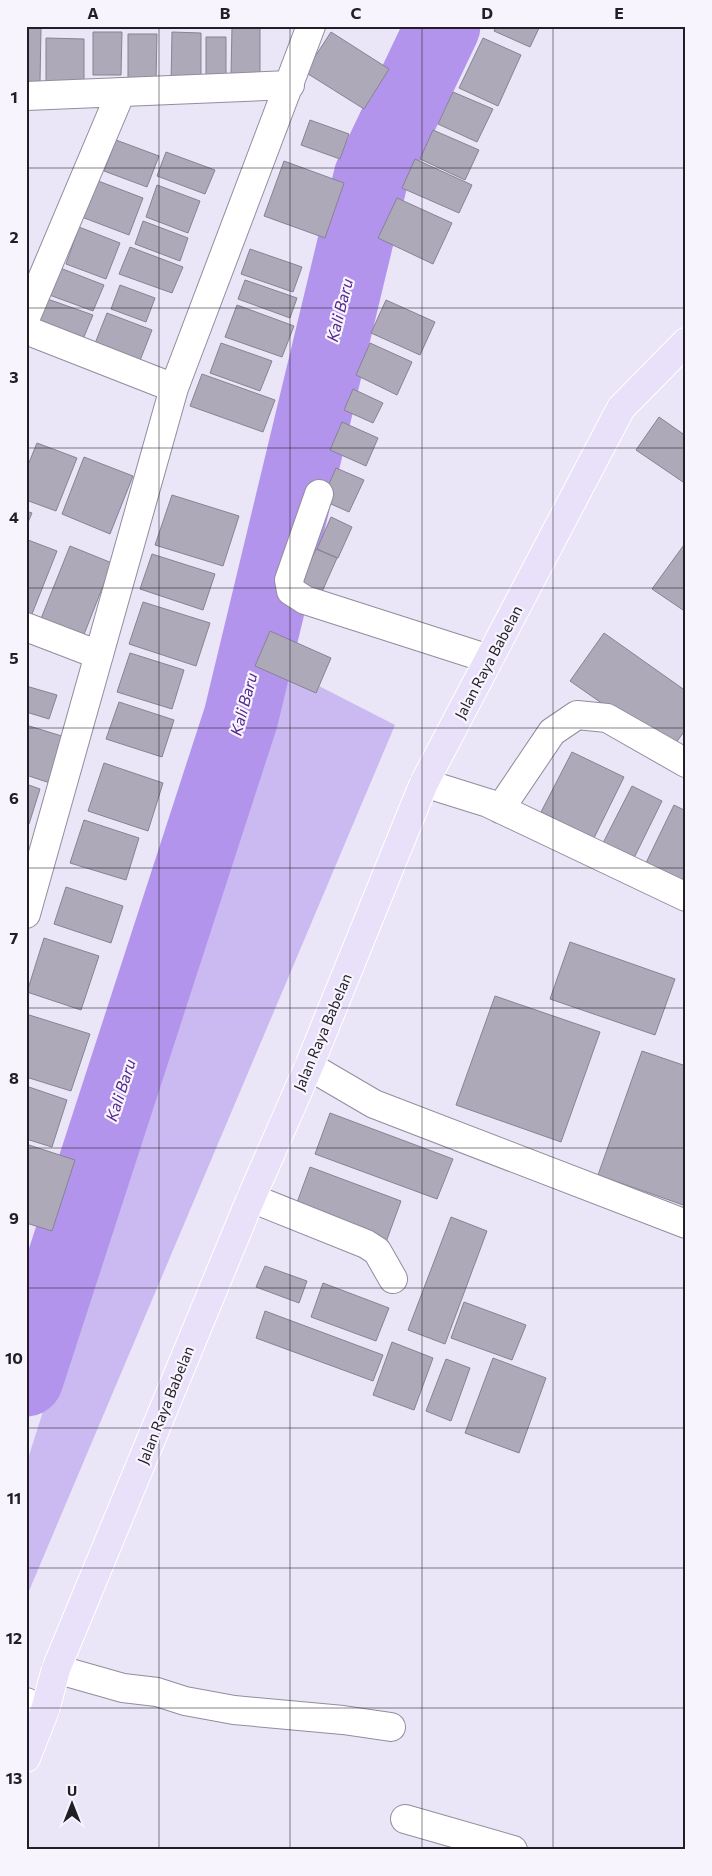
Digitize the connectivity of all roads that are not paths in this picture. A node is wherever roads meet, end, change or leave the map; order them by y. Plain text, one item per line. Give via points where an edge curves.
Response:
1 (311, 26) edge
2 (290, 85) junction
3 (121, 92) junction
4 (26, 96) edge
5 (26, 317) edge
6 (26, 330) edge
7 (686, 342) edge
8 (174, 388) junction
9 (319, 494) dead end
10 (26, 627) edge
11 (99, 655) junction
12 (489, 660) junction
13 (686, 764) edge
14 (424, 783) junction
15 (500, 809) junction
16 (686, 897) edge
17 (26, 914) edge
18 (309, 1066) junction
19 (251, 1198) junction
20 (686, 1224) edge
21 (393, 1279) dead end
22 (56, 1669) junction
23 (36, 1706) edge
24 (391, 1727) dead end
25 (26, 1758) edge
26 (405, 1819) dead end
27 (513, 1850) edge

1 - 2 street
2 - 3 street
2 - 8 street
3 - 4 street
3 - 5 street
6 - 8 street
7 - 12 main road, Jalan Raya Babelan via 621,408
8 - 11 street
9 - 12 street via 289,580 292,591 304,600
10 - 11 street
11 - 17 street
12 - 14 main road, Jalan Raya Babelan
13 - 15 street via 607,718 576,715 552,732
14 - 15 street via 488,802
14 - 18 main road, Jalan Raya Babelan
15 - 16 street
18 - 19 main road, Jalan Raya Babelan
18 - 20 street via 374,1104
19 - 21 street via 366,1244 384,1260
19 - 22 main road, Jalan Raya Babelan
22 - 23 main road, Jalan Raya Babelan
22 - 24 street via 124,1688 234,1710
23 - 25 main road, Jalan Raya Babelan
26 - 27 street

